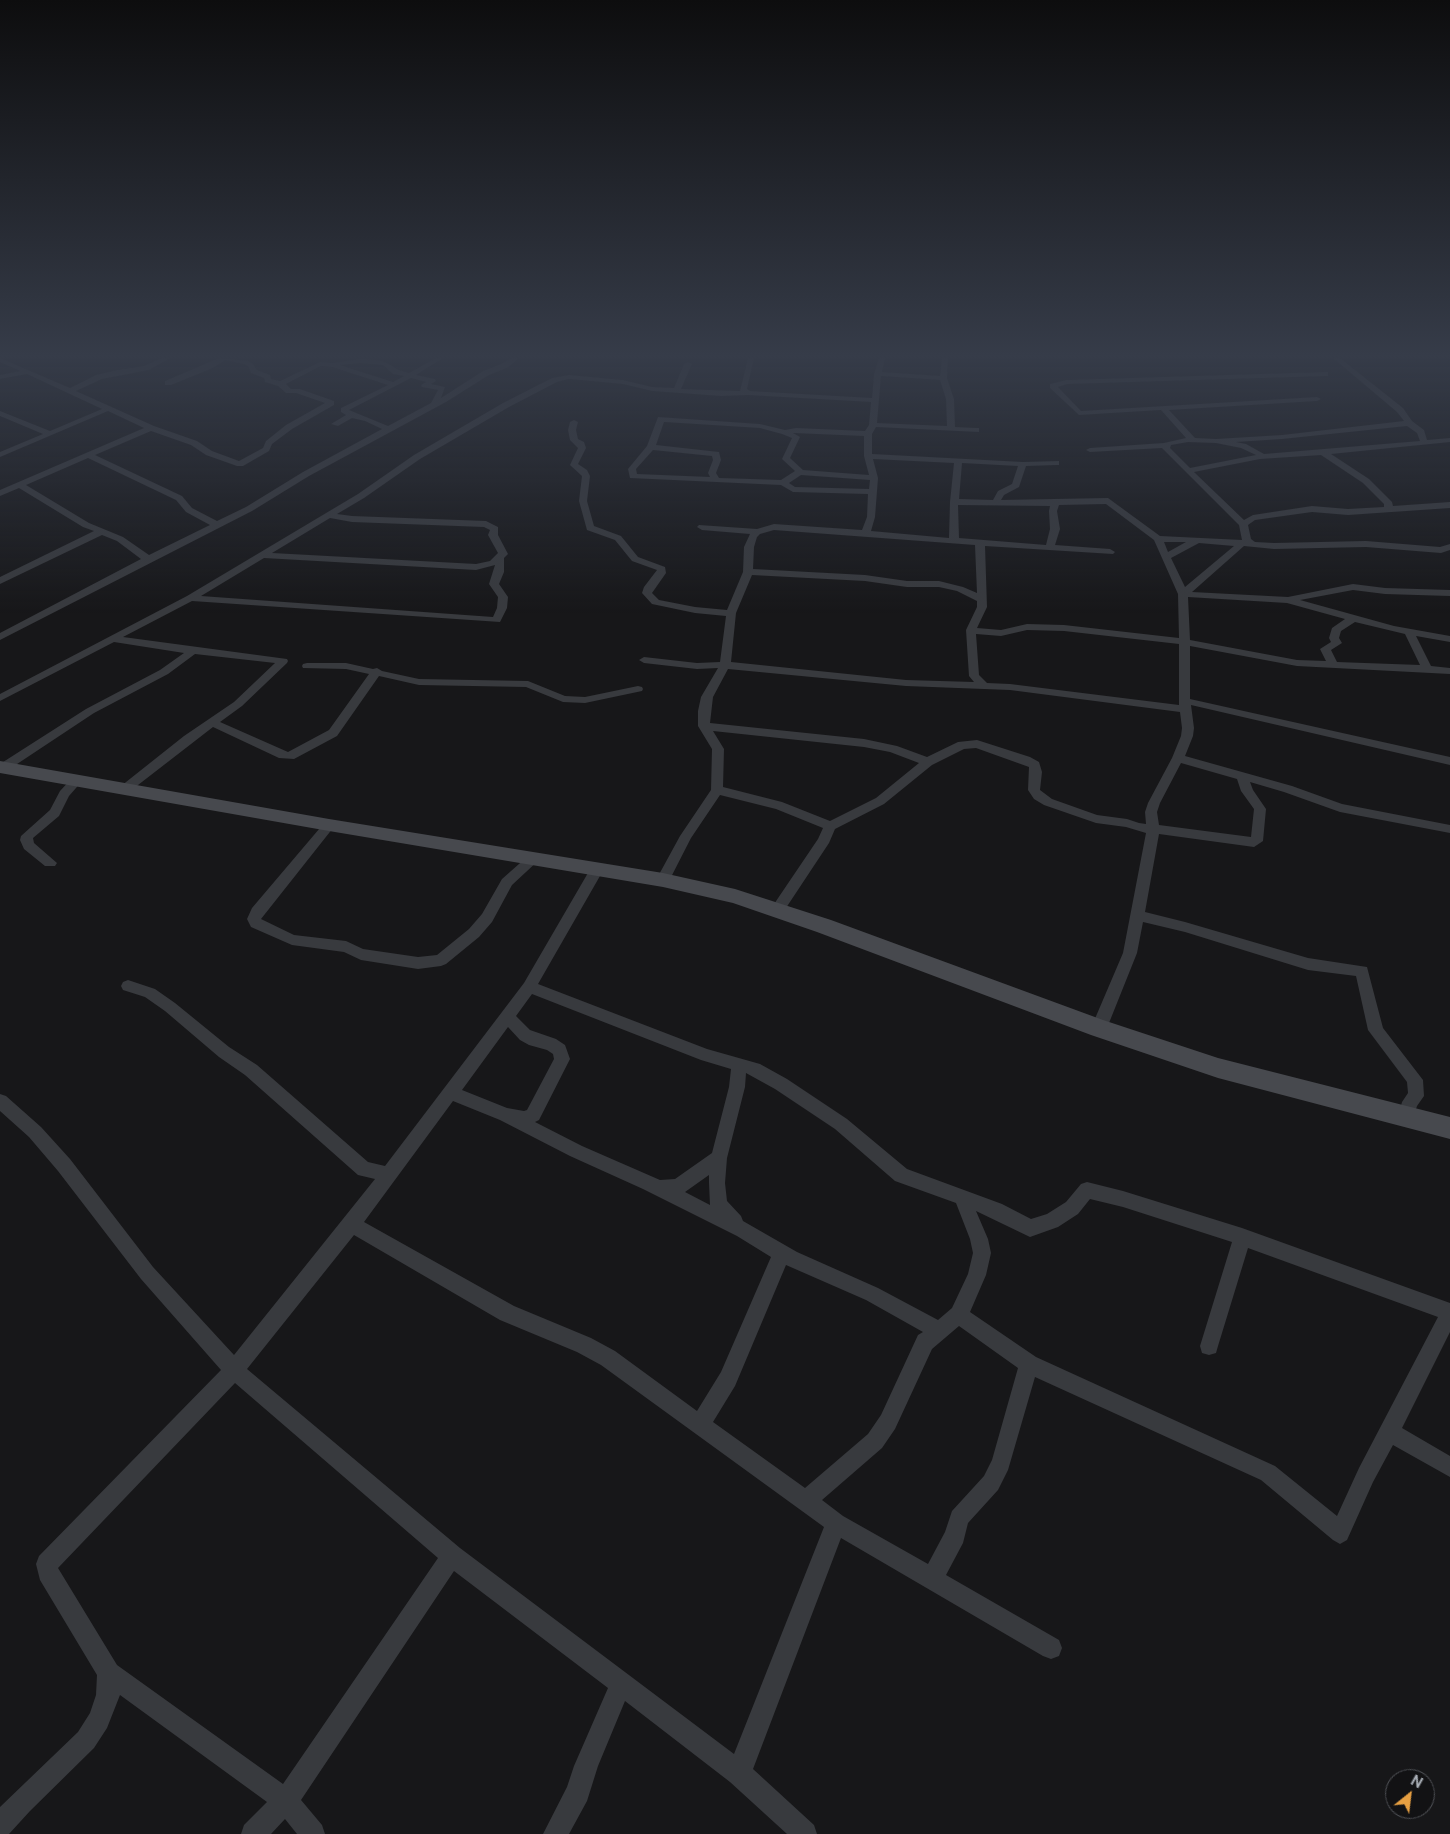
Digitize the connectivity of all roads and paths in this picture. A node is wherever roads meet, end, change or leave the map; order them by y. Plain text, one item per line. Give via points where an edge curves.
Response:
1 (25, 444) edge
2 (114, 444) edge
3 (193, 444) edge
4 (268, 444) edge
5 (360, 444) edge
6 (440, 444) edge
7 (580, 444) edge
8 (653, 444) edge
9 (793, 444) edge
10 (868, 444) edge
11 (1166, 444) joint
12 (1227, 444) edge
13 (1249, 444) edge
14 (1288, 444) edge
15 (1409, 444) edge
16 (652, 447) junction
17 (1090, 450) dead end
18 (1323, 453) junction
19 (0, 455) edge
20 (87, 455) junction
21 (1260, 455) junction
22 (1299, 455) junction
23 (868, 456) junction
24 (958, 462) junction
25 (1056, 463) dead end
26 (1023, 464) junction
27 (1190, 469) junction
28 (801, 472) junction
29 (874, 478) junction
30 (716, 480) junction
31 (783, 483) junction
32 (18, 484) junction
33 (872, 492) junction
34 (0, 493) edge
35 (954, 502) junction
36 (995, 502) junction
37 (1055, 503) junction
38 (1450, 505) edge
39 (1387, 509) junction
40 (326, 515) junction
41 (1242, 524) junction
42 (217, 525) junction
43 (702, 527) dead end
44 (100, 532) junction
45 (757, 532) junction
46 (866, 534) junction
47 (1158, 539) junction
48 (1197, 540) junction
49 (954, 541) junction
50 (1246, 542) junction
51 (980, 543) junction
52 (1050, 547) junction
53 (1450, 547) edge
54 (1110, 552) dead end
55 (262, 555) junction
56 (1166, 557) junction
57 (148, 559) junction
58 (500, 559) junction
59 (748, 572) junction
60 (1, 580) edge
61 (1450, 593) edge
62 (1183, 594) junction
63 (190, 598) junction
64 (982, 600) junction
65 (1287, 600) junction
66 (731, 614) junction
67 (1354, 618) junction
68 (971, 630) junction
69 (1408, 632) junction
70 (0, 637) edge
71 (114, 639) junction
72 (1450, 639) edge
73 (1185, 642) junction
74 (193, 651) junction
75 (644, 660) dead end
76 (725, 665) junction
77 (1333, 665) junction
78 (307, 666) dead end
79 (1428, 669) junction
80 (377, 671) junction
81 (1450, 671) edge
82 (983, 685) junction
83 (638, 689) dead end
84 (0, 698) edge
85 (1185, 705) junction
86 (213, 723) junction
87 (704, 726) junction
88 (1178, 758) junction
89 (1450, 761) edge
90 (928, 762) junction
91 (2, 767) edge
92 (1242, 777) junction
93 (77, 780) junction
94 (125, 789) junction
95 (717, 790) junction
96 (329, 825) junction
97 (830, 826) junction
98 (1450, 828) edge
99 (1152, 829) junction
100 (533, 859) junction
101 (50, 863) dead end
102 (597, 869) junction
103 (663, 880) junction
104 (777, 910) junction
105 (1138, 916) junction
106 (128, 986) dead end
107 (529, 987) junction
108 (507, 1016) junction
109 (1099, 1028) junction
110 (740, 1064) junction
111 (449, 1092) junction
112 (0, 1101) edge
113 (506, 1115) junction
114 (1406, 1116) junction
115 (1450, 1128) edge
116 (719, 1158) junction
117 (388, 1174) junction
118 (659, 1188) junction
119 (962, 1198) junction
120 (352, 1224) junction
121 (743, 1230) junction
122 (1242, 1236) junction
123 (782, 1253) junction
124 (959, 1315) junction
125 (939, 1330) junction
126 (1209, 1346) dead end
127 (1029, 1364) junction
128 (234, 1370) junction
129 (700, 1425) junction
130 (1389, 1432) junction
131 (1450, 1468) edge
132 (806, 1501) junction
133 (836, 1523) junction
134 (452, 1556) junction
135 (932, 1579) junction
136 (1051, 1648) dead end
137 (109, 1672) junction
138 (621, 1684) junction
139 (739, 1773) junction
140 (286, 1801) junction
141 (0, 1826) edge
142 (253, 1834) edge
143 (313, 1834) edge
144 (555, 1834) edge
145 (806, 1834) edge

1 - 19 street
2 - 20 street
3 - 4 street via 240,464 266,449
5 - 42 street
6 - 40 street
7 - 66 street via 582,448 574,465 586,476 583,500 590,528 618,538 635,560 662,569 647,593 656,602
8 - 16 street
9 - 28 street via 786,459
10 - 23 street
11 - 17 street
11 - 27 street via 1166,449
12 - 21 street via 1243,446
13 - 21 street
14 - 22 street
15 - 18 street
16 - 30 street via 716,454 712,473
16 - 30 street via 632,469 632,476
18 - 22 street
18 - 39 street via 1366,481 1389,504
20 - 32 street
20 - 42 street via 178,498 189,510
21 - 22 street
21 - 27 street
23 - 24 street
23 - 29 street
24 - 26 street
24 - 35 street
25 - 26 street
26 - 36 street via 1016,485 1001,492
27 - 41 street
28 - 29 street
28 - 31 street
29 - 33 street
30 - 31 street
31 - 33 street via 793,489
32 - 34 street
32 - 44 street
33 - 46 street via 871,517
35 - 36 street
35 - 49 street
36 - 37 street
37 - 47 street via 1108,501
37 - 52 street via 1055,529
38 - 39 street
39 - 41 street via 1348,512 1312,509 1253,518
40 - 55 street
40 - 58 street via 352,519 486,524 495,529 493,535 502,554
41 - 50 street
42 - 57 street
43 - 45 street
44 - 57 street via 120,539
44 - 60 street
45 - 46 street via 774,527
45 - 59 street via 750,547
46 - 49 street
47 - 48 street
47 - 56 street
48 - 50 street
48 - 56 street
49 - 51 street
50 - 53 street via 1301,546 1366,544 1441,550
50 - 62 street
51 - 52 street
51 - 64 street
52 - 54 street
55 - 58 street via 476,568
55 - 63 street
56 - 62 street
57 - 70 street
58 - 63 street via 494,584 503,597 496,620
59 - 64 street via 939,584 960,589
59 - 66 street
61 - 65 street via 1353,586
62 - 65 street
62 - 73 street
63 - 71 street
64 - 68 street
65 - 67 street
66 - 76 street
67 - 69 street
67 - 77 street via 1336,630 1334,638 1337,643 1324,649
68 - 73 street via 1001,633 1027,627 1064,628
68 - 82 street via 974,676
69 - 72 street
69 - 79 street
71 - 74 street
71 - 84 street
73 - 77 street via 1297,664
73 - 85 street
74 - 86 street via 283,661 245,699
74 - 91 street via 164,672 90,711
75 - 76 street via 697,666
76 - 82 street via 906,683
76 - 87 street via 707,697
77 - 79 street
78 - 80 street via 346,666
79 - 81 street
80 - 83 street via 418,682 528,684 563,699 585,700
80 - 86 street via 333,733 290,756
82 - 85 street
85 - 88 street via 1187,736
85 - 89 street
86 - 94 street
87 - 90 street via 864,743 893,749
87 - 95 street via 718,749
88 - 92 street
88 - 99 street via 1151,812
90 - 97 street via 880,801
90 - 99 street via 962,745 977,744 1035,766 1034,790 1048,802 1096,819
91 - 93 main road
92 - 98 street via 1340,808
92 - 99 street via 1247,792 1260,809 1258,838 1254,842
93 - 94 main road
93 - 101 street via 64,794 54,813 27,836 29,846
94 - 96 main road
95 - 97 street via 778,805
95 - 103 street via 686,836
96 - 100 main road
96 - 100 street via 256,912 256,923 292,940 346,947 361,954 418,963 441,960 474,933 487,918 507,882
97 - 104 street
99 - 105 street
100 - 102 main road
102 - 103 main road
102 - 107 street
103 - 104 main road via 735,896
104 - 109 main road
105 - 109 street via 1130,953
105 - 114 street via 1308,964 1362,971 1376,1030 1415,1080 1416,1096 1410,1102
106 - 117 street via 150,992 170,1007 250,1070 364,1169
107 - 108 street
107 - 110 street via 706,1055
108 - 111 street
108 - 113 street via 525,1036 560,1050 562,1059 533,1114 525,1119
109 - 114 main road via 1236,1073
110 - 116 street
110 - 119 street via 782,1084 841,1124 901,1175
111 - 113 street
111 - 117 street
112 - 128 street via 36,1132 148,1273
113 - 118 street
114 - 115 main road
116 - 118 street via 678,1187
116 - 121 street via 719,1205
117 - 120 street
118 - 121 street
119 - 122 street via 996,1210 1030,1228 1052,1221 1072,1208 1087,1190
119 - 124 street via 982,1253 977,1275
120 - 128 street
120 - 129 street via 507,1313 608,1358
121 - 123 street
122 - 126 street
122 - 130 street via 1450,1312
123 - 125 street via 872,1294
123 - 129 street via 728,1378
124 - 125 street
124 - 127 street
125 - 132 street via 925,1342 888,1422 875,1441
127 - 130 street via 1268,1473 1340,1534
127 - 135 street via 1001,1463 991,1484 959,1518 955,1535
128 - 134 street
128 - 137 street via 47,1564 48,1572
129 - 132 street
130 - 131 street
132 - 133 street
133 - 135 street
133 - 139 street
134 - 138 street
134 - 140 street
135 - 136 street
137 - 140 street
137 - 141 street via 108,1695 99,1720 86,1740
138 - 139 street
138 - 144 street via 578,1792
139 - 145 street
140 - 142 street
140 - 143 street

